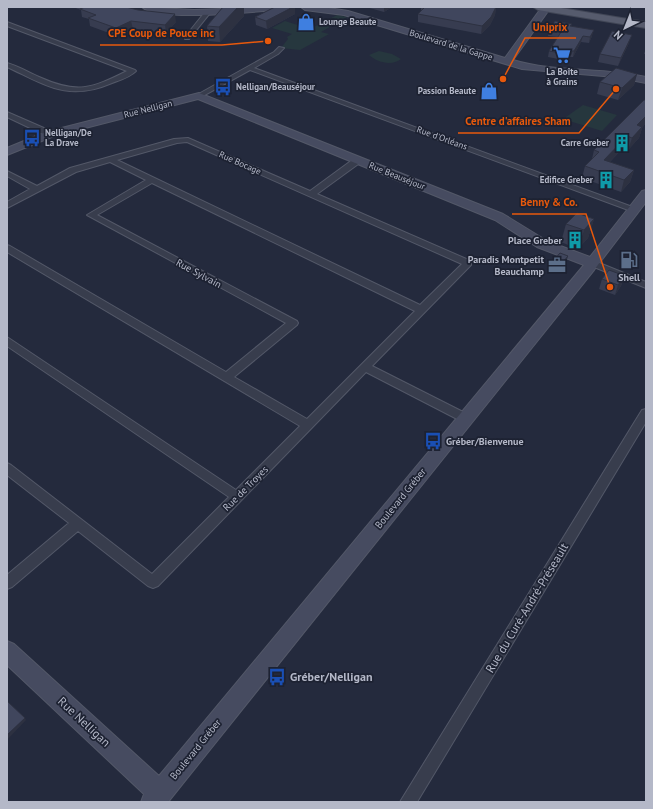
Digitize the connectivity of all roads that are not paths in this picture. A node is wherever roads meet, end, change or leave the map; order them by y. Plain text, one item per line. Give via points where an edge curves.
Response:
1 (146, 7) edge
2 (275, 7) edge
3 (305, 7) edge
4 (563, 7) edge
5 (542, 9) edge
6 (209, 10) edge
7 (646, 21) edge
8 (7, 24) edge
9 (646, 25) edge
10 (187, 38) dead end
11 (281, 48) dead end
12 (506, 62) junction
13 (7, 65) edge
14 (249, 68) junction
15 (646, 80) edge
16 (199, 96) junction
17 (7, 114) edge
18 (50, 134) junction
19 (7, 152) edge
20 (109, 159) junction
21 (358, 160) junction
22 (7, 173) edge
23 (151, 180) junction
24 (36, 189) junction
25 (311, 194) junction
26 (646, 194) edge
27 (7, 205) edge
28 (634, 209) junction
29 (7, 248) edge
30 (468, 263) joint
31 (592, 263) junction
32 (646, 285) edge
33 (422, 310) junction
34 (7, 341) edge
35 (12, 351) edge
36 (365, 367) junction
37 (227, 377) junction
38 (646, 413) edge
39 (465, 418) junction
40 (307, 425) junction
41 (7, 468) edge
42 (236, 496) junction
43 (77, 524) junction
44 (7, 583) edge
45 (7, 651) edge
46 (157, 798) edge
47 (408, 802) edge

1 - 6 street via 173,12
2 - 6 street
3 - 12 street, Boulevard de la Gappe via 346,13
4 - 7 main road
5 - 9 main road
5 - 12 street
6 - 10 street
8 - 13 street via 133,71 103,84 72,90
11 - 14 street, Rue Nelligan
12 - 15 street, Boulevard de la Gappe via 547,69 606,72
14 - 16 street, Rue Nelligan
14 - 28 street, Rue d'Orléans
16 - 18 street, Rue Nelligan
16 - 21 street, Rue Beauséjour
17 - 18 street
18 - 19 street, Rue Nelligan
20 - 23 street
20 - 24 street, Rue Bocage via 73,170
20 - 25 street, Rue Bocage via 188,140
21 - 25 street
21 - 31 street, Rue Beauséjour via 499,217 542,244
22 - 24 street
23 - 33 street
23 - 37 street, Rue Sylvain via 91,216 293,323
24 - 27 street, Rue Bocage
25 - 30 street, Rue Bocage
26 - 28 street, Boulevard Gréber
28 - 31 street, Boulevard Gréber
29 - 37 street
30 - 33 street, Rue de Troyes
31 - 32 street
31 - 39 street, Boulevard Gréber
33 - 36 street, Rue de Troyes
34 - 35 street
35 - 42 street
36 - 39 street
36 - 40 street, Rue de Troyes
37 - 40 street
38 - 47 street, Rue du Curé-André-Préseault
39 - 46 street, Boulevard Gréber
40 - 42 street, Rue de Troyes
41 - 43 street, Rue de Troyes
42 - 43 street, Rue de Troyes via 153,582
43 - 44 street
45 - 46 street, Rue Nelligan

